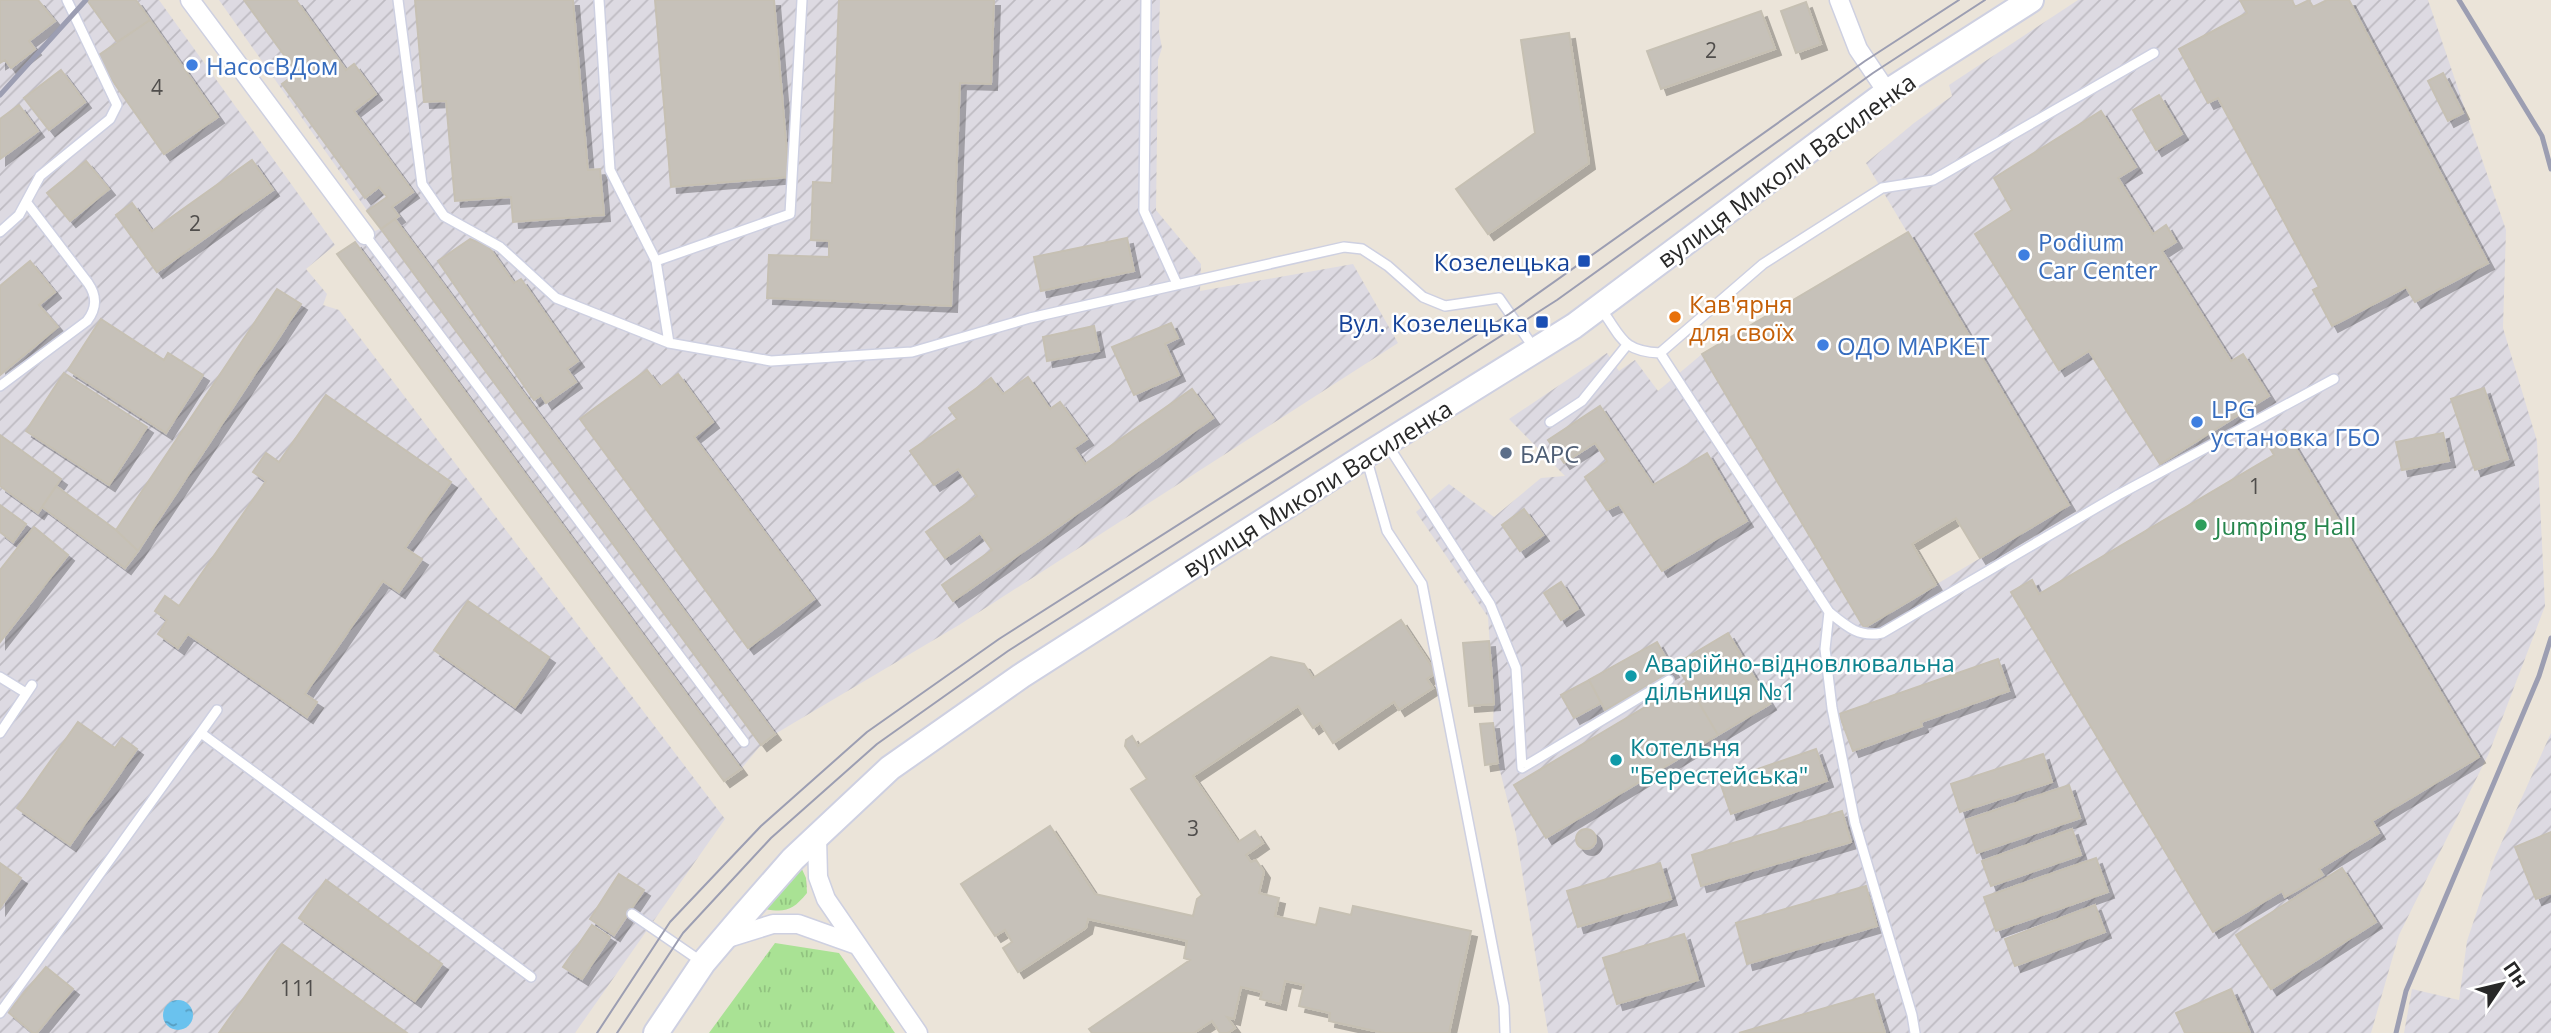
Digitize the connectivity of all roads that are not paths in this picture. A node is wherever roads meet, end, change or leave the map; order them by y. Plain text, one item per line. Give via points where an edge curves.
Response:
1 (67, 0) edge
2 (190, 0) edge
3 (398, 0) edge
4 (599, 0) edge
5 (802, 0) edge
6 (1146, 0) edge
7 (1839, 0) edge
8 (2031, 0) edge
9 (2154, 53) dead end
10 (1887, 92) junction
11 (27, 204) junction
12 (0, 232) edge
13 (365, 235) joint
14 (656, 261) junction
15 (1177, 284) junction
16 (1600, 307) junction
17 (668, 343) junction
18 (1627, 345) junction
19 (1535, 350) junction
20 (1660, 353) junction
21 (2334, 379) dead end
22 (0, 386) edge
23 (1550, 422) dead end
24 (1376, 449) junction
25 (1829, 612) junction
26 (0, 677) edge
27 (1669, 680) dead end
28 (218, 710) dead end
29 (0, 733) edge
30 (201, 733) junction
31 (744, 742) dead end
32 (817, 837) junction
33 (632, 914) dead end
34 (722, 941) junction
35 (857, 944) junction
36 (703, 963) junction
37 (531, 978) dead end
38 (0, 1013) edge
39 (656, 1033) edge
40 (918, 1033) edge
41 (1505, 1033) edge
42 (1915, 1033) edge

1 - 11 lane via 117,105 110,119 40,176
2 - 13 street
3 - 17 lane via 422,184 444,216 500,247 556,298
4 - 14 lane via 610,170
5 - 14 lane via 790,214
6 - 15 lane via 1144,211
7 - 10 street via 1858,50
8 - 10 main road, вулиця Миколи Василенка
9 - 20 lane via 1933,180 1882,188 1763,264
10 - 16 main road, вулиця Миколи Василенка
11 - 12 lane
11 - 22 lane via 88,283 95,304 88,321
13 - 31 lane
14 - 17 lane
15 - 17 lane via 1030,318 912,352 771,361
15 - 19 lane via 1343,247 1362,249 1423,297 1445,306 1499,298
16 - 18 lane
16 - 19 main road, вулиця Миколи Василенка
18 - 20 lane
18 - 23 lane via 1582,401
19 - 24 main road, вулиця Миколи Василенка
20 - 25 lane
21 - 25 lane via 2118,495 1882,633 1853,632
24 - 27 lane via 1490,604 1516,668 1522,768
24 - 32 main road, вулиця Миколи Василенка via 1021,677 901,760
24 - 41 lane via 1387,531 1422,584 1501,992
25 - 42 lane via 1825,649 1832,708 1855,823
26 - 29 lane via 29,689
28 - 30 lane
30 - 37 lane
30 - 38 lane
32 - 34 main road, вулиця Миколи Василенка
32 - 35 street via 818,877 826,899
33 - 36 lane
34 - 35 street via 773,924 798,924
34 - 36 main road, вулиця Миколи Василенка
35 - 40 street
36 - 39 main road, вулиця Миколи Василенка

